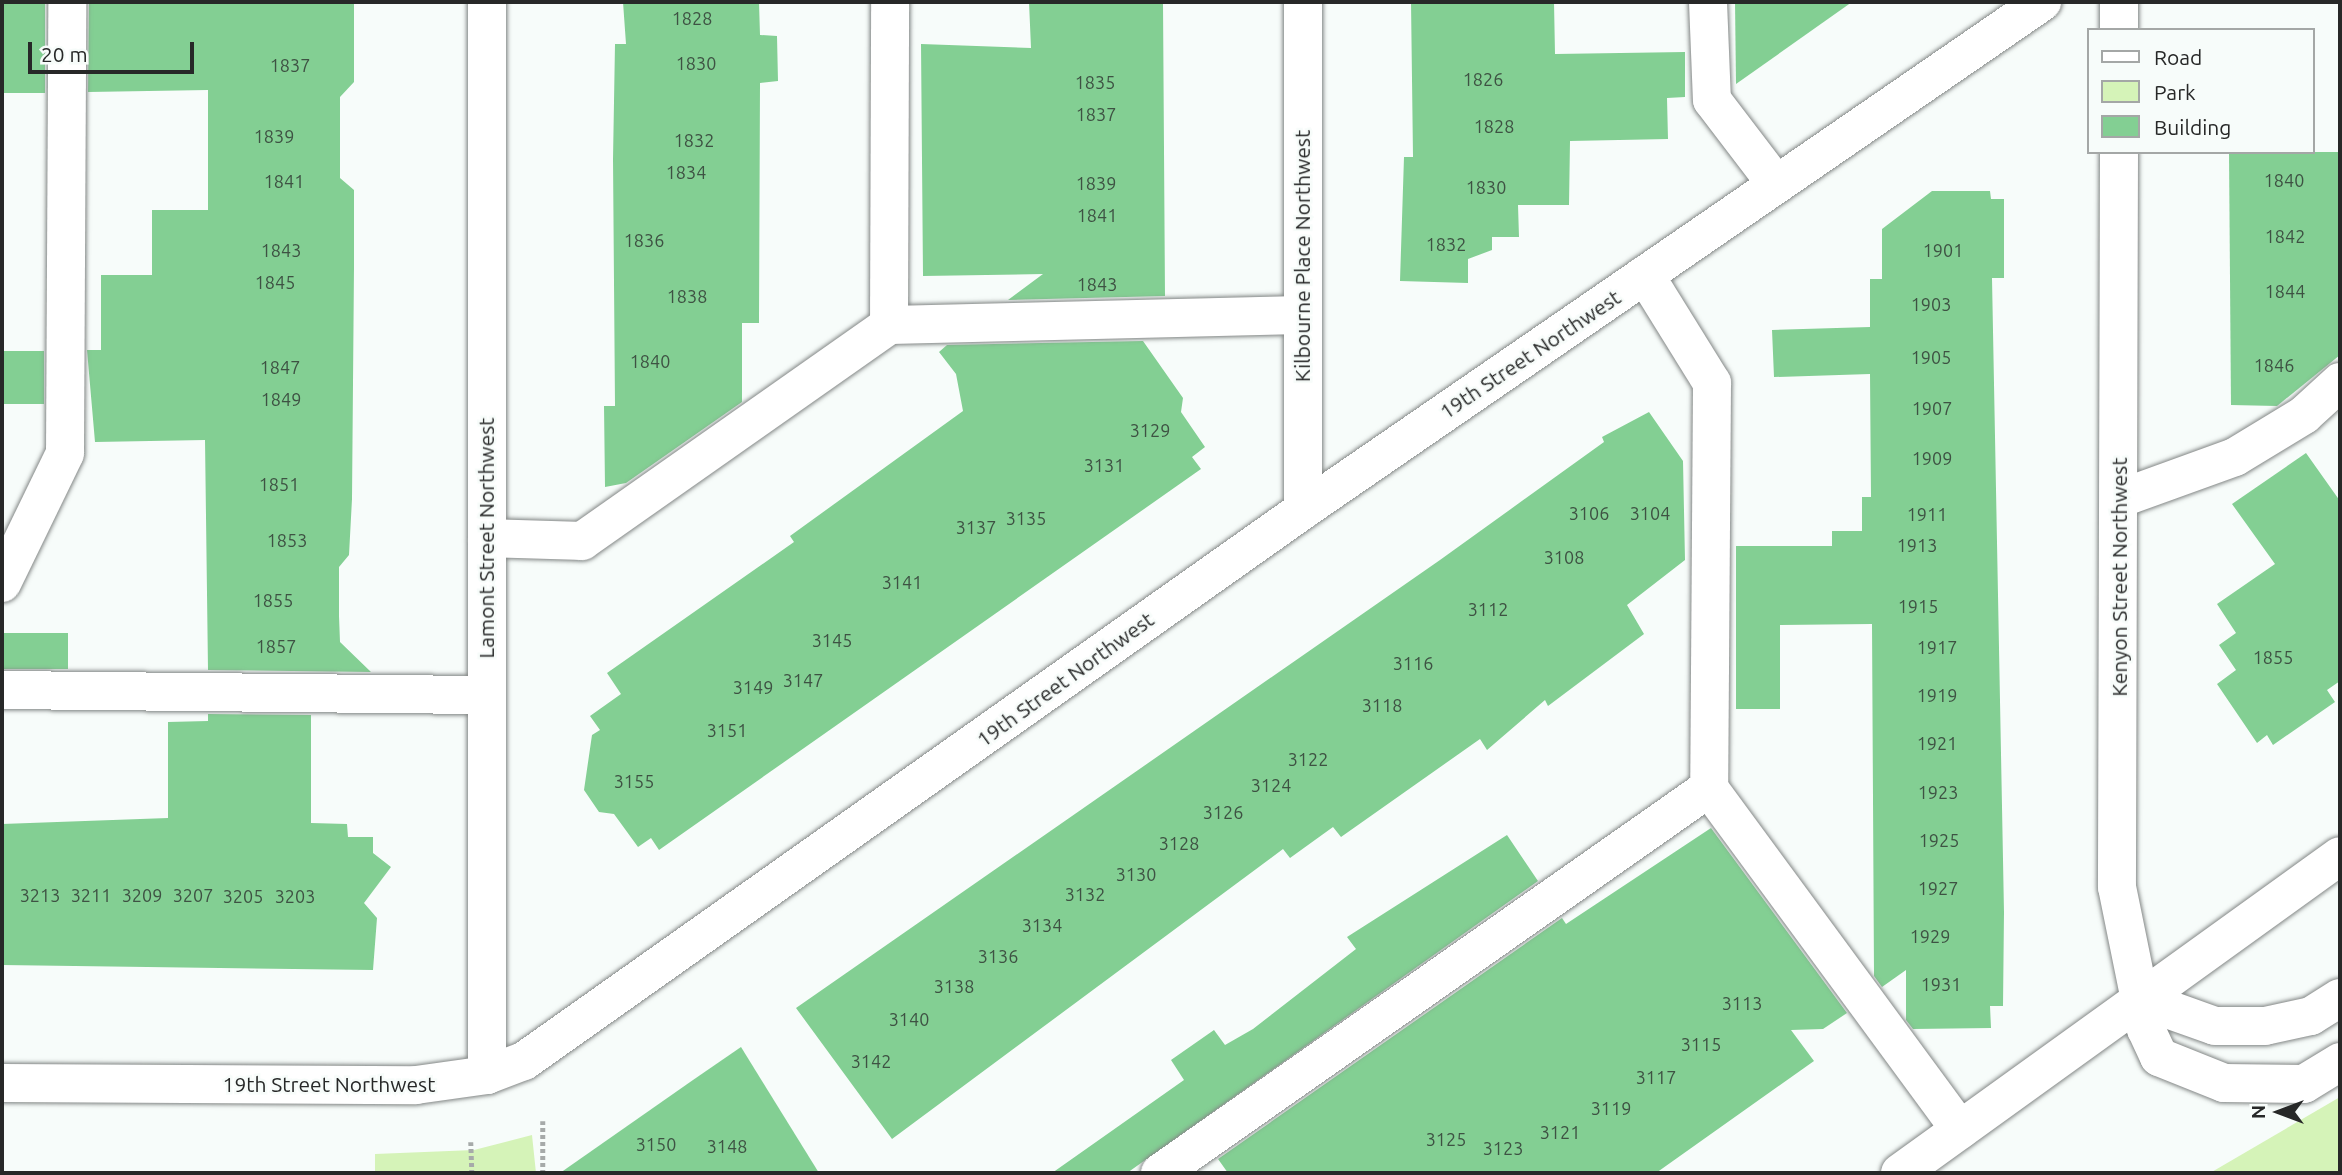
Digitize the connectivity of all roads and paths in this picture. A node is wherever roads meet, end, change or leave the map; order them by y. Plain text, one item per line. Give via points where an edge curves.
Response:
1 (67, 2) edge
2 (487, 2) edge
3 (890, 2) edge
4 (1303, 2) edge
5 (1708, 2) edge
6 (2042, 2) edge
7 (2119, 2) edge
8 (2119, 28) edge
9 (2119, 154) edge
10 (1776, 184) junction
11 (1645, 275) junction
12 (1302, 315) junction
13 (889, 326) junction
14 (2340, 382) edge
15 (2119, 499) junction
16 (1303, 510) junction
17 (487, 538) junction
18 (2, 583) edge
19 (2, 690) edge
20 (485, 695) junction
21 (1709, 788) junction
22 (2340, 856) edge
23 (2340, 998) edge
24 (2142, 1000) junction
25 (2340, 1062) edge
26 (487, 1075) junction
27 (2, 1083) edge
28 (543, 1121) dead end
29 (1960, 1130) junction
30 (471, 1142) dead end
31 (472, 1173) edge
32 (543, 1173) edge
33 (1160, 1173) edge
34 (1900, 1173) edge

1 - 18 street via 65,453
2 - 17 street, Lamont Street Northwest
3 - 13 street
4 - 12 street, Kilbourne Place Northwest
5 - 10 street via 1712,100
6 - 10 street, 19th Street Northwest
7 - 8 street
9 - 15 street, Kenyon Street Northwest
10 - 11 street, 19th Street Northwest
11 - 16 street, 19th Street Northwest
11 - 21 street via 1712,383
12 - 13 street
12 - 16 street, Kilbourne Place Northwest
13 - 17 street via 582,541
14 - 15 street via 2304,415 2235,457
15 - 24 street, Kenyon Street Northwest via 2117,887
16 - 26 street, 19th Street Northwest via 565,1037
17 - 20 street, Lamont Street Northwest
19 - 20 street
20 - 26 street, Lamont Street Northwest
21 - 29 street
21 - 33 street
22 - 24 street
23 - 24 street via 2311,1016 2265,1027 2215,1026
24 - 25 street, Kenyon Street Northwest via 2159,1057 2188,1072 2224,1083 2304,1084
24 - 29 street
26 - 27 street, 19th Street Northwest via 416,1085
28 - 32 path
29 - 34 street
30 - 31 path

